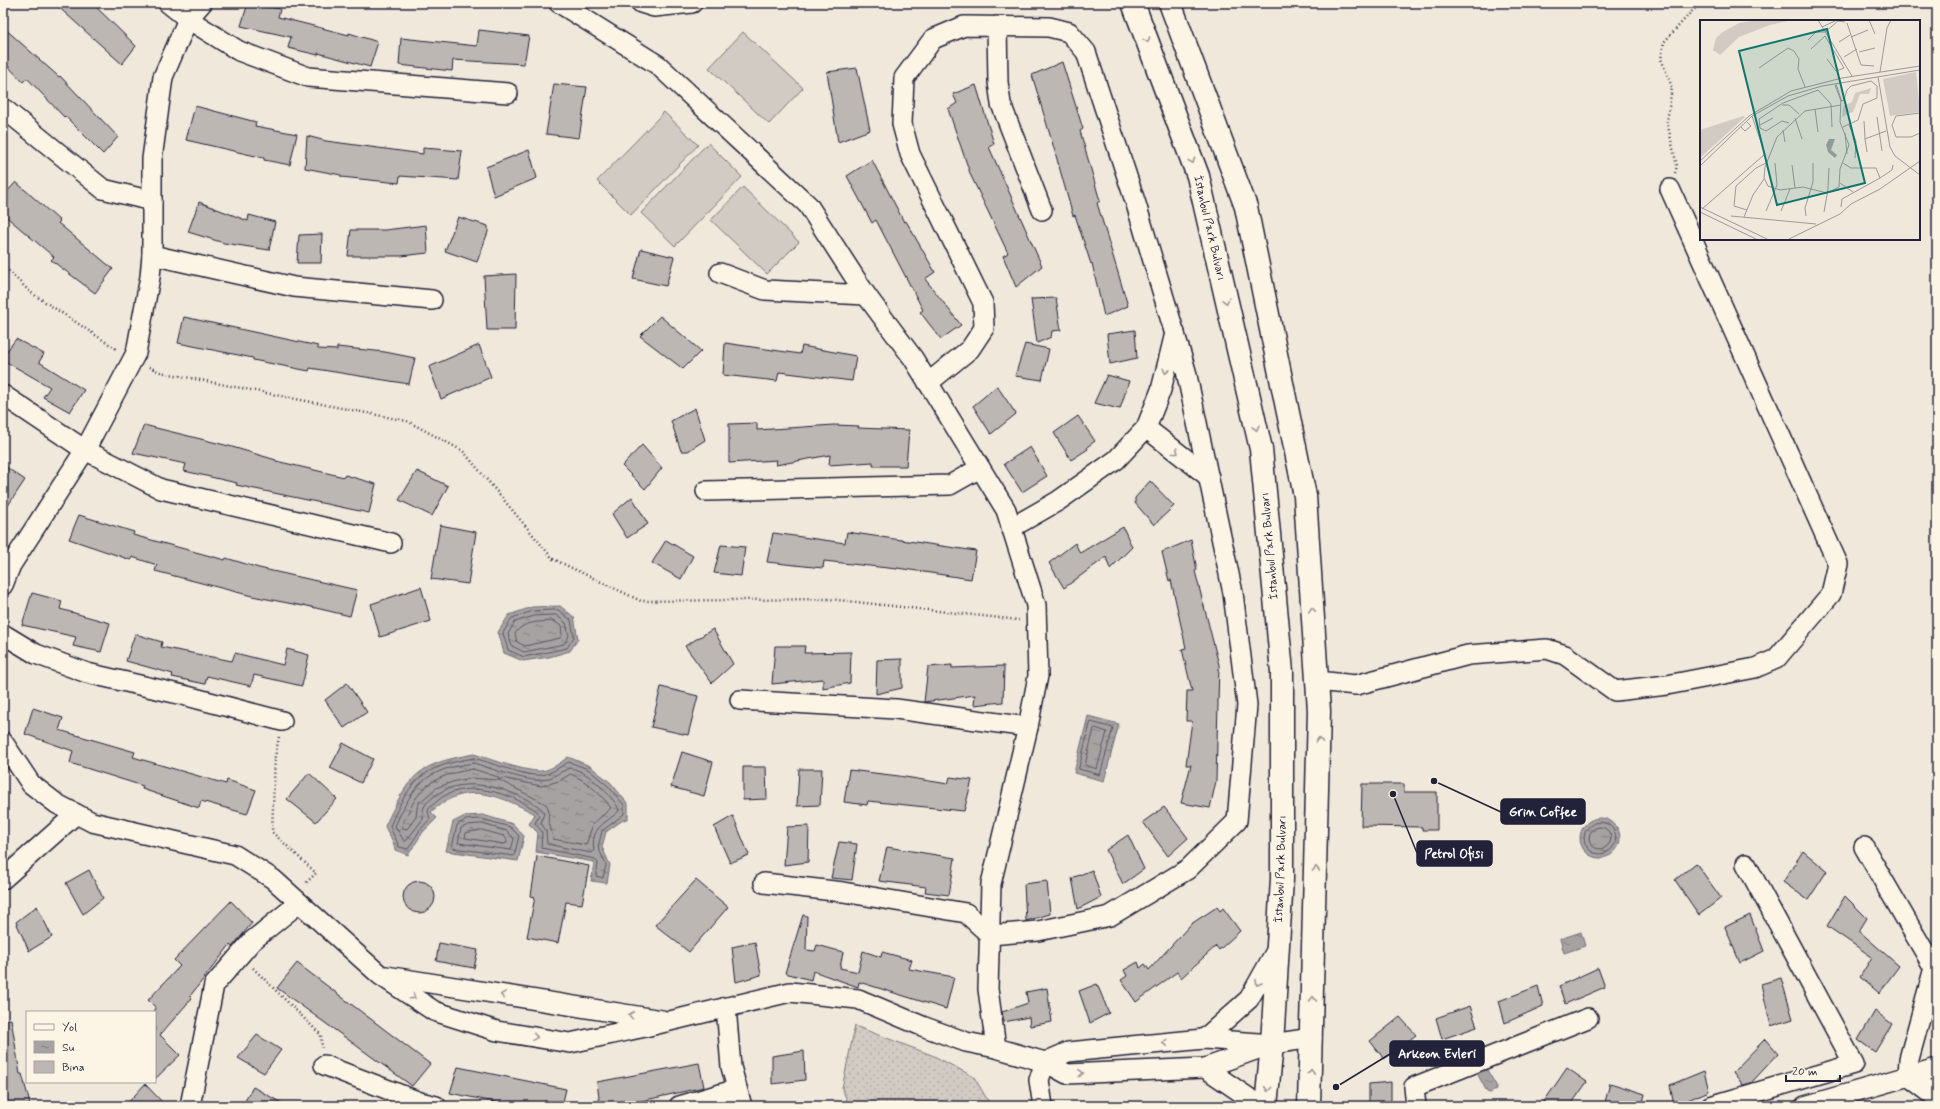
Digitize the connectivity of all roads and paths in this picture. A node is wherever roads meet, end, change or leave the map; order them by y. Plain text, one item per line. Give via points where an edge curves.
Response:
1 (168, 3) edge
2 (202, 3) edge
3 (559, 3) edge
4 (641, 3) edge
5 (692, 3) edge
6 (1133, 3) edge
7 (1170, 3) edge
8 (1704, 3) edge
9 (188, 19) junction
10 (997, 26) junction
11 (508, 93) dead end
12 (3, 108) edge
13 (1670, 190) joint
14 (152, 201) junction
15 (1042, 210) dead end
16 (152, 255) junction
17 (3, 265) edge
18 (720, 274) dead end
19 (866, 295) junction
20 (432, 300) dead end
21 (1175, 333) junction
22 (132, 359) junction
23 (928, 383) junction
24 (3, 395) edge
25 (1146, 428) junction
26 (85, 450) junction
27 (980, 468) junction
28 (1209, 477) junction
29 (706, 491) dead end
30 (1011, 528) junction
31 (391, 543) dead end
32 (3, 585) edge
33 (1036, 622) junction
34 (3, 634) edge
35 (1317, 681) junction
36 (740, 700) dead end
37 (282, 721) joint
38 (1028, 727) junction
39 (3, 742) edge
40 (76, 814) junction
41 (1864, 847) dead end
42 (1746, 864) dead end
43 (3, 879) edge
44 (764, 883) dead end
45 (296, 900) junction
46 (990, 935) junction
47 (1277, 949) junction
48 (240, 956) junction
49 (380, 976) junction
50 (726, 1007) junction
51 (1588, 1018) dead end
52 (670, 1021) junction
53 (1312, 1038) junction
54 (1204, 1039) junction
55 (1272, 1044) junction
56 (996, 1048) junction
57 (1045, 1062) junction
58 (324, 1065) joint
59 (1205, 1068) junction
60 (1937, 1068) edge
61 (1908, 1076) junction
62 (739, 1097) edge
63 (1937, 1098) edge
64 (190, 1106) edge
65 (436, 1106) edge
66 (679, 1106) edge
67 (1043, 1106) edge
68 (1253, 1106) edge
69 (1266, 1106) edge
70 (1309, 1106) edge
71 (1416, 1106) edge
72 (1710, 1106) edge
73 (1805, 1106) edge

1 - 9 street
2 - 9 street
3 - 19 street via 658,66 808,205
4 - 5 street via 654,7
6 -> 47 highway, İstanbul Park Bulvarı via 1198,176 1261,449 1282,672 1282,879
35 -> 7 highway via 1305,496 1246,207
8 - 13 path via 1694,9 1664,42 1661,60 1672,87 1667,122 1677,166
9 - 11 street via 239,51 308,77
9 - 14 street via 163,77 152,159
10 - 15 street via 1001,104
10 - 21 street via 1049,27 1069,32 1086,52
10 - 23 street via 964,26 933,39 904,78 902,124 910,154 983,303 984,328 970,349
12 - 14 street via 104,189
13 - 35 street via 1838,564 1831,594 1776,659 1754,668 1667,685 1615,691 1565,655 1547,649 1468,655 1356,685
14 - 16 street
16 - 20 street via 294,287
16 - 22 street via 136,352
17 - 22 path via 30,292
18 - 19 street via 765,290
19 - 23 street via 913,358
21 -> 25 street via 1161,390
21 - 28 street
22 - 26 street
22 - 33 path via 160,372 407,421 463,451 553,559 641,601 829,599
23 - 27 street
24 - 26 street
25 -> 28 street
25 - 30 street via 1116,460 1058,501
26 - 31 street via 161,489
26 - 32 street via 11,565
27 - 29 street via 950,485
27 - 30 street via 1006,510
28 - 46 street via 1233,593 1247,705 1237,821 1188,869 1110,916 1038,931
30 - 33 street via 1036,606
33 - 38 street via 1038,676
34 - 37 street via 36,654 87,673 182,694
53 -> 35 highway via 1319,718
36 - 38 street via 896,709
37 - 45 path via 275,756 272,832 316,873
38 - 46 street via 991,884
39 - 40 street via 31,784 57,804
40 - 43 street
40 - 45 street via 92,822 235,855 273,878
41 - 61 street via 1934,968 1909,1060
42 - 72 street via 1854,1064
44 - 46 street via 843,892 966,913
45 - 48 street via 252,941
45 - 49 street
46 - 56 street via 988,989
47 -> 54 street via 1249,999
47 - 55 highway, İstanbul Park Bulvarı
48 - 58 path via 321,1035
48 - 64 street via 214,985
52 -> 49 street
49 -> 52 street via 434,1011 497,1031 570,1043
50 - 52 street
50 - 56 street via 790,992 858,999 966,1042
50 - 62 street via 731,1067
51 - 71 street via 1414,1087
53 - 55 street
70 -> 53 highway
54 - 55 street
54 -> 57 street via 1068,1052
55 - 59 street
55 -> 69 highway, İstanbul Park Bulvarı
56 - 57 street
57 -> 59 street via 1067,1074
57 - 67 street via 1039,1080
58 - 65 street
59 - 68 street via 1249,1098
60 - 61 street
61 - 63 street
61 - 73 street
62 - 66 street

